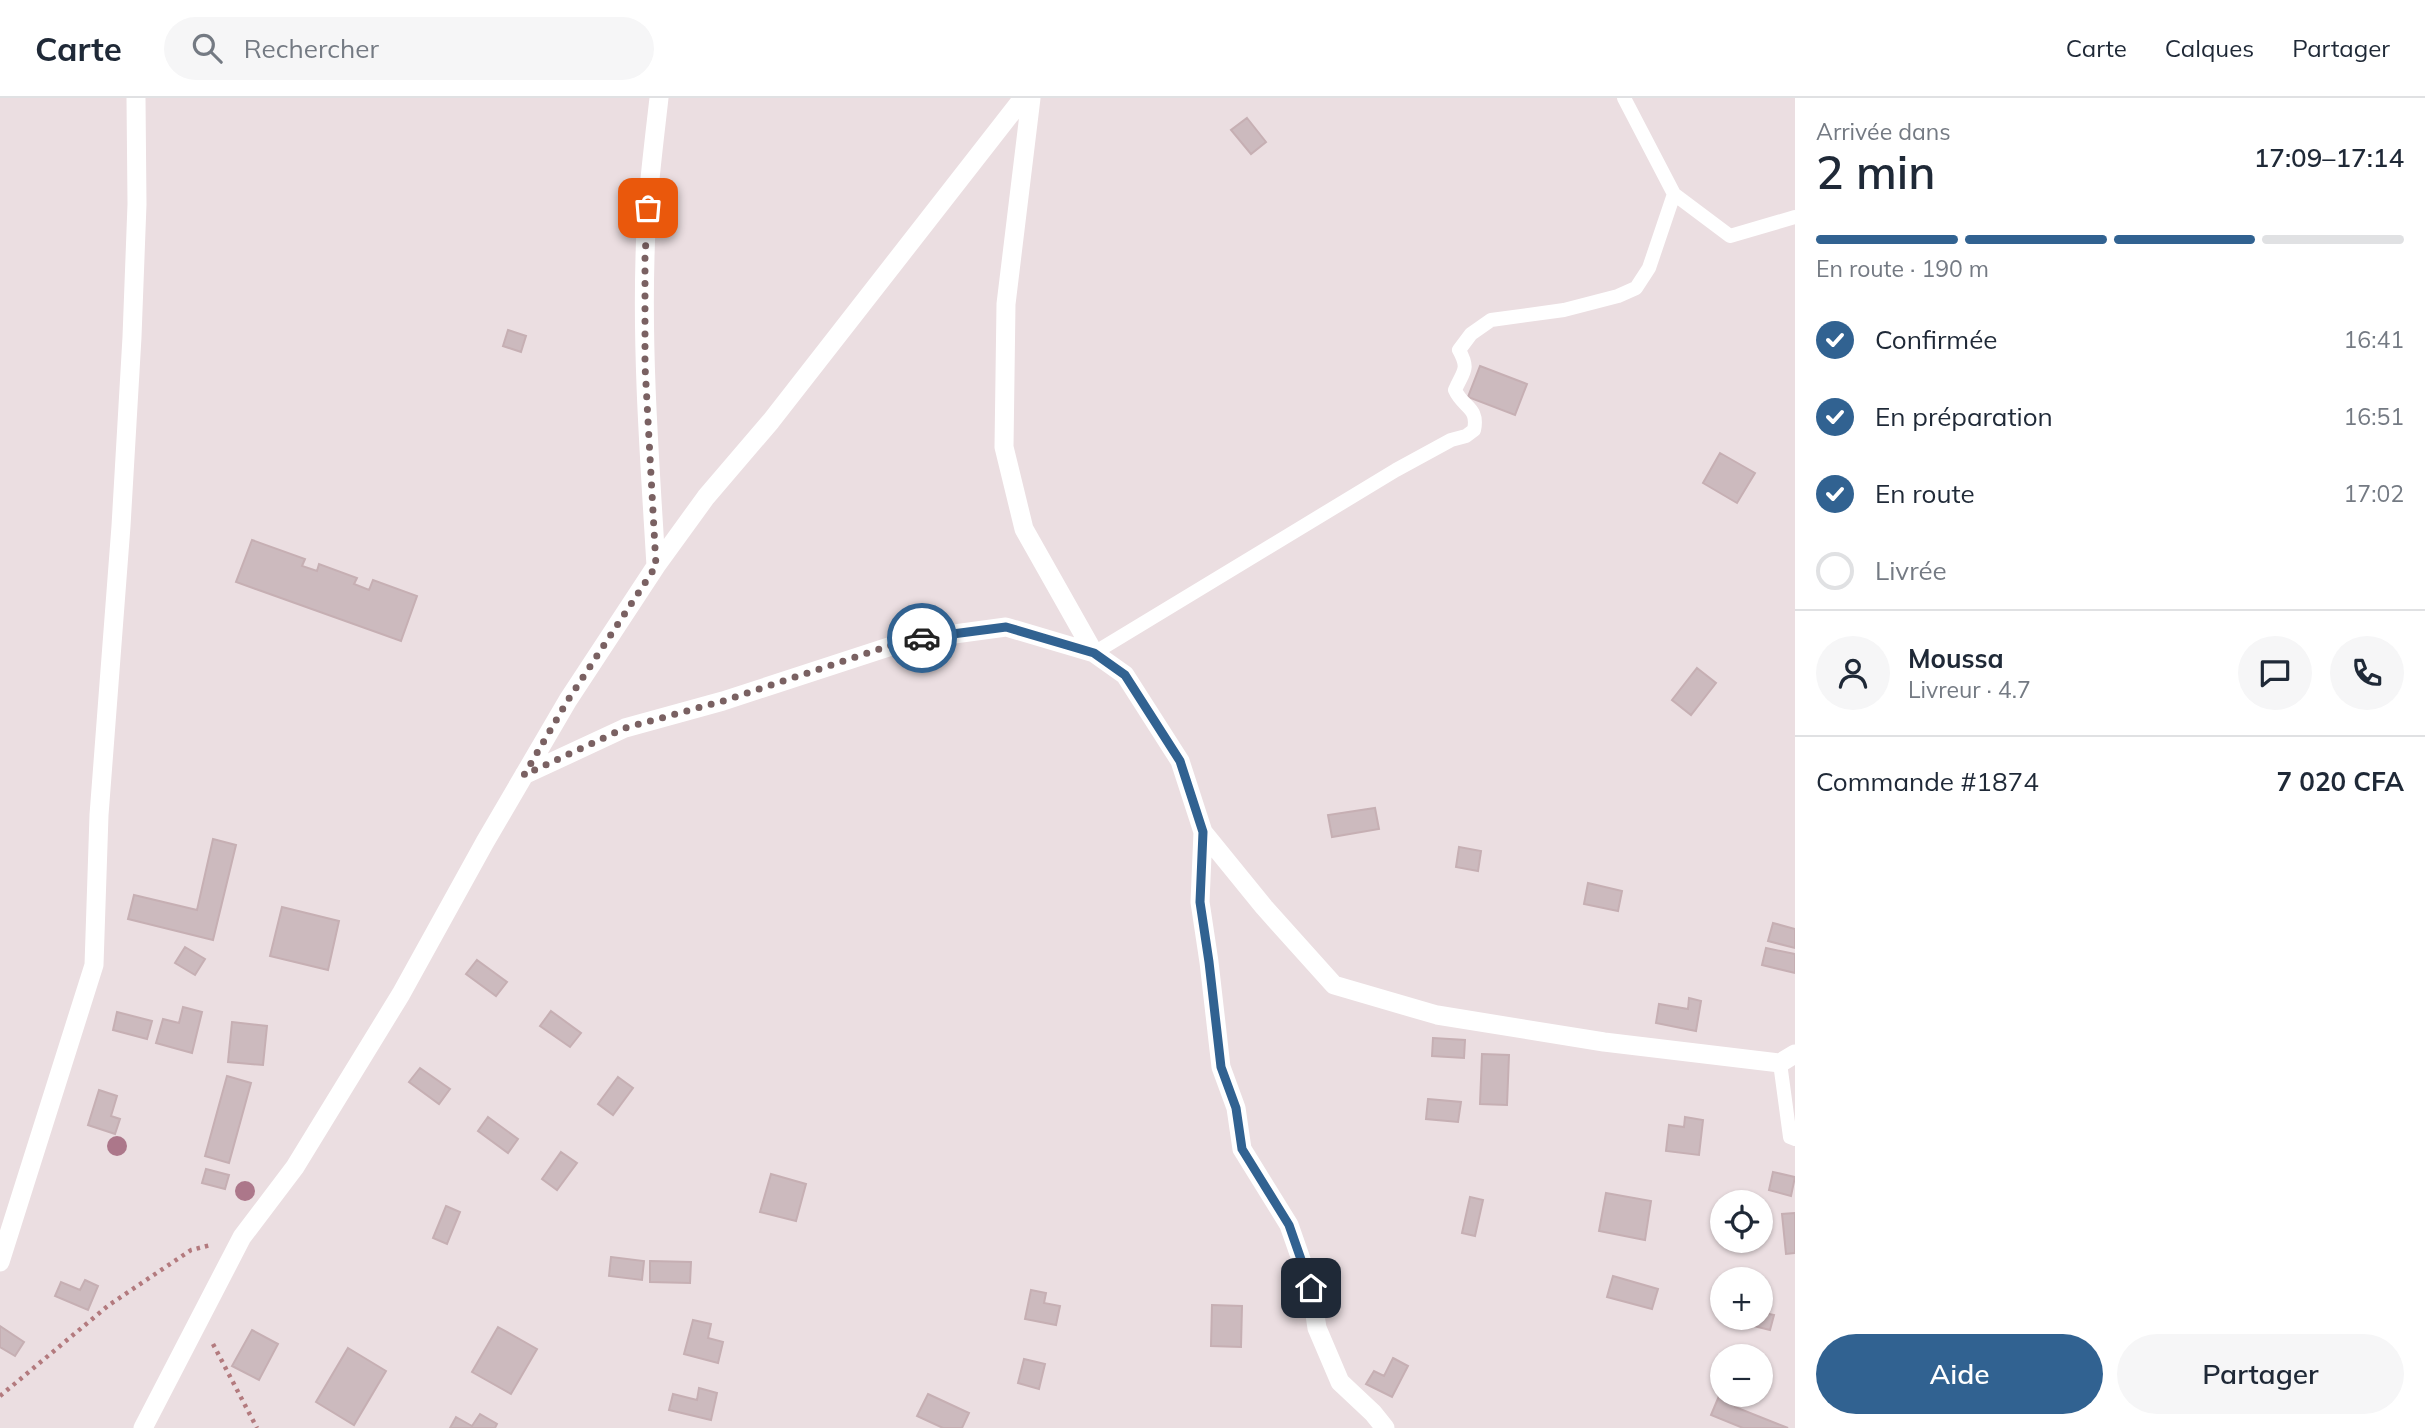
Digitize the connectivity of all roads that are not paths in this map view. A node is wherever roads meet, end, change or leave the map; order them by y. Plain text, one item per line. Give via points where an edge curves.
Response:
1 (136, 98) edge
2 (659, 98) edge
3 (1024, 98) edge
4 (1031, 98) edge
5 (1624, 98) edge
6 (1674, 194) junction
7 (1795, 217) edge
8 (656, 566) junction
9 (1094, 653) junction
10 (524, 775) junction
11 (1203, 832) junction
12 (1788, 1058) edge
13 (1795, 1139) edge
14 (0, 1262) edge
15 (143, 1428) edge
16 (1385, 1428) edge

1 - 14 street via 132,323 99,815 94,965
2 - 8 street via 645,256 645,366
3 - 8 street
4 - 9 street via 1006,304 1004,447 1024,529
5 - 6 lane
6 - 7 lane via 1730,236
6 - 9 lane via 1649,268 1636,288 1564,310 1491,320 1471,334 1459,349 1466,370 1455,390 1474,412 1474,430 1396,470
8 - 10 street
9 - 10 street via 1006,627 910,639 625,728
9 - 11 street via 1125,675 1180,761
10 - 15 street via 366,1052 295,1167 242,1237
11 - 12 street via 1334,985 1437,1015 1604,1042
11 - 16 street via 1200,902 1221,1067 1236,1108 1242,1149 1289,1225 1311,1288 1317,1328 1340,1382
12 - 13 lane via 1790,1137

